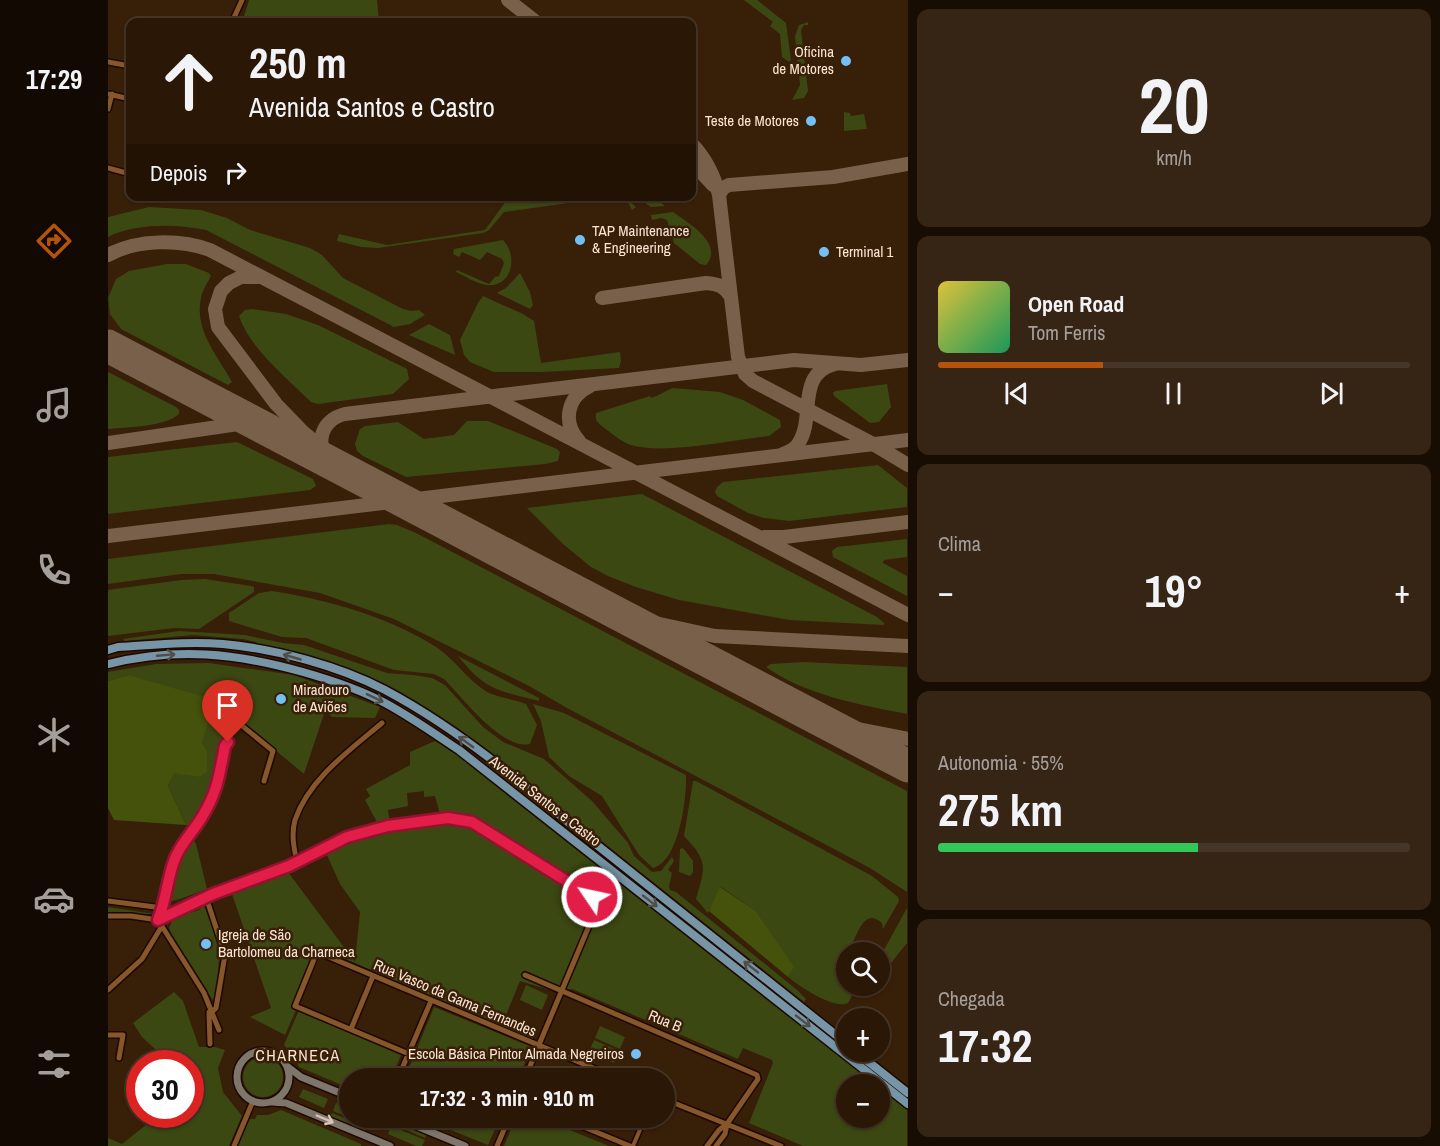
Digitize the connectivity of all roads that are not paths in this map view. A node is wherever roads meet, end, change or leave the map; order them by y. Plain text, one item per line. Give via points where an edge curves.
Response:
1 (242, 0) edge
2 (234, 18) edge
3 (108, 62) edge
4 (126, 65) edge
5 (110, 94) edge
6 (126, 98) edge
7 (108, 109) edge
8 (108, 168) edge
9 (126, 173) edge
10 (108, 650) edge
11 (108, 664) edge
12 (382, 723) dead end
13 (264, 781) dead end
14 (297, 862) junction
15 (206, 897) junction
16 (108, 901) edge
17 (163, 908) junction
18 (108, 916) edge
19 (158, 920) junction
20 (162, 926) junction
21 (525, 975) dead end
22 (373, 976) junction
23 (108, 990) edge
24 (562, 991) junction
25 (431, 1001) junction
26 (209, 1004) junction
27 (212, 1012) junction
28 (351, 1029) junction
29 (219, 1030) dead end
30 (108, 1035) edge
31 (836, 1035) edge
32 (210, 1044) dead end
33 (539, 1046) junction
34 (409, 1054) junction
35 (119, 1058) dead end
36 (869, 1062) edge
37 (285, 1064) junction
38 (403, 1068) edge
39 (529, 1068) edge
40 (591, 1068) edge
41 (339, 1093) edge
42 (908, 1093) edge
43 (253, 1101) junction
44 (269, 1102) junction
45 (675, 1103) edge
46 (908, 1104) edge
47 (727, 1124) junction
48 (421, 1128) edge
49 (505, 1128) edge
50 (587, 1128) edge
51 (640, 1128) edge
52 (372, 1142) edge
53 (234, 1146) edge
54 (390, 1146) edge
55 (465, 1146) edge
56 (497, 1146) edge
57 (632, 1146) edge
58 (707, 1146) edge
59 (716, 1146) edge
60 (781, 1146) edge

1 - 2 street
3 - 4 street
5 - 6 street
5 - 7 street
8 - 9 street
31 -> 10 main road, Avenida Santos e Castro via 530,789 385,690 339,671 246,647 186,643
11 -> 46 main road, Avenida Santos e Castro via 167,654 220,654 318,676 384,702 468,757
12 - 14 street via 335,763 303,805 293,831
13 - 17 street via 273,751 235,720 225,746 219,782 174,859
14 - 15 street
14 - 24 street via 347,837 376,829 432,819 472,822 595,902 594,914
15 - 19 street
15 - 27 street via 226,960
16 - 17 street
17 - 19 street
18 - 19 street
19 - 20 street
20 - 23 street via 142,959
20 - 26 street
21 - 24 street, Rua B
22 - 25 street, Rua Vasco da Gama Fernandes
22 - 28 street
22 - 28 street, Rua Vasco da Gama Fernandes via 317,952 295,1006
24 - 33 street
24 - 47 street, Rua B via 758,1075
25 - 33 street, Rua Vasco da Gama Fernandes
25 - 34 street
26 - 27 street
26 - 32 street
27 - 29 street
28 - 34 street
30 - 35 street via 123,1035
33 - 39 street
33 - 40 street, Rua Vasco da Gama Fernandes
34 - 38 street
36 - 42 main road
37 - 41 main road via 296,1075
37 - 43 main road via 267,1052 253,1053 244,1060 238,1069 238,1084
37 - 44 main road via 287,1085 282,1094
43 - 44 main road
43 - 53 street
44 -> 52 main road via 286,1103
45 - 47 street
47 - 58 street
47 - 59 street
47 - 60 street
48 - 55 main road
49 - 56 street
50 - 57 street
51 - 57 street
52 - 54 main road

